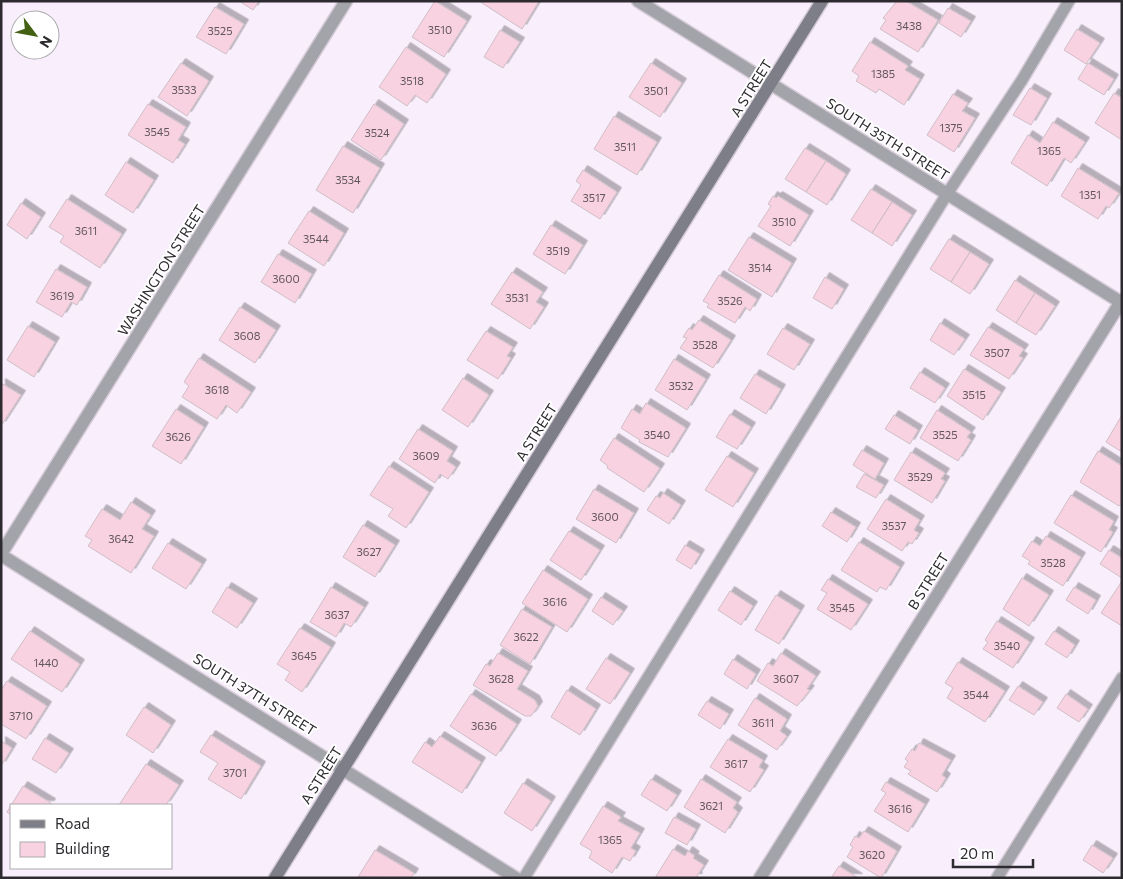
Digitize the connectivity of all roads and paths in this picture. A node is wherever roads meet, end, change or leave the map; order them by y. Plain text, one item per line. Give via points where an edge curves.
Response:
1 (346, 1) edge
2 (638, 1) edge
3 (822, 1) edge
4 (1069, 1) edge
5 (771, 84) junction
6 (947, 194) junction
7 (1121, 302) edge
8 (1, 554) edge
9 (1122, 678) edge
10 (344, 768) junction
11 (275, 878) edge
12 (516, 878) edge
13 (524, 878) edge
14 (760, 878) edge
15 (997, 878) edge

1 - 8 street, WASHINGTON STREET
2 - 5 street, SOUTH 35TH STREET
3 - 5 main road, A STREET
4 - 6 lane
5 - 6 street, SOUTH 35TH STREET
5 - 10 main road, A STREET
6 - 7 street, SOUTH 35TH STREET
6 - 13 lane
7 - 14 street, B STREET
8 - 10 street, SOUTH 37TH STREET
9 - 15 lane
10 - 11 main road, A STREET
10 - 12 street, SOUTH 37TH STREET

